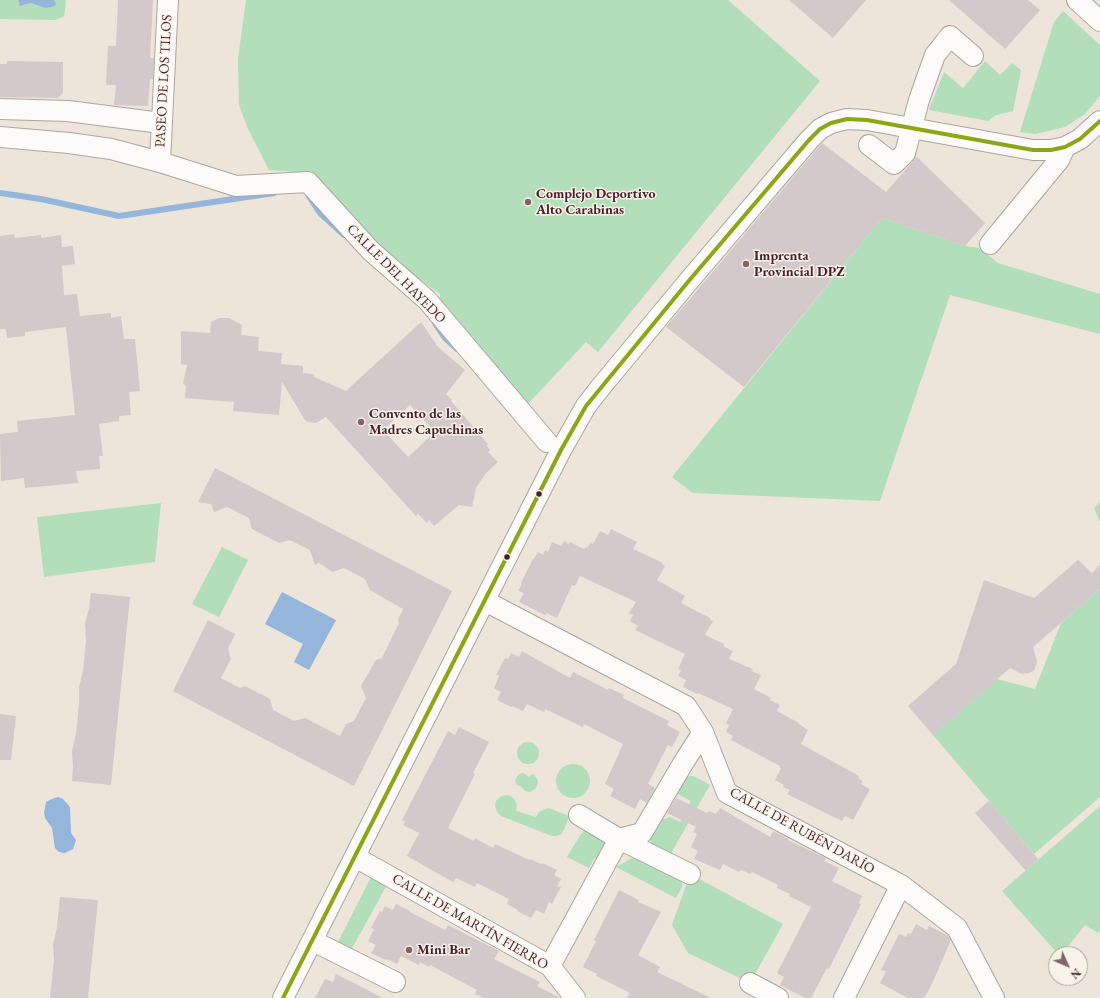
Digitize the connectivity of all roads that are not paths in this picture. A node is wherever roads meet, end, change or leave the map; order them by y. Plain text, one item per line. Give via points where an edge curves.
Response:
1 (168, 0) edge
2 (1077, 0) edge
3 (1100, 21) edge
4 (973, 56) dead end
5 (0, 109) edge
6 (1100, 121) edge
7 (161, 123) junction
8 (912, 129) junction
9 (0, 137) edge
10 (869, 145) dead end
11 (1065, 147) junction
12 (160, 162) junction
13 (990, 244) dead end
14 (547, 442) dead end
15 (485, 601) junction
16 (703, 732) junction
17 (579, 815) dead end
18 (619, 839) junction
19 (355, 857) junction
20 (690, 874) dead end
21 (901, 885) junction
22 (313, 941) junction
23 (550, 966) junction
24 (395, 982) dead end
25 (750, 983) dead end
26 (284, 998) edge
27 (575, 998) edge
28 (778, 998) edge
29 (844, 998) edge
30 (994, 998) edge

1 - 7 street, PASEO DE LOS TILOS
2 - 3 street
4 - 8 street via 950,36 935,55
5 - 7 street via 68,111
6 - 11 street via 1080,139
7 - 12 street, PASEO DE LOS TILOS
8 - 10 street via 905,153 894,164
8 - 11 street via 1033,150
8 - 15 street via 867,120 847,119 820,129 809,140 586,406
9 - 12 street, CALLE DEL HAYEDO via 104,148
11 - 13 street via 1059,160
12 - 14 street, CALLE DEL HAYEDO via 236,186 308,182 370,251 428,300
15 - 16 street, CALLE DE RUBÉN DARÍO via 686,706
15 - 19 street
16 - 18 street via 642,833
16 - 21 street, CALLE DE RUBÉN DARÍO via 727,793
17 - 18 street
18 - 20 street
18 - 23 street
19 - 22 street
19 - 23 street, CALLE DE MARTÍN FIERRO
21 - 29 street
21 - 30 street, CALLE DE RUBÉN DARÍO via 957,928
22 - 24 street
22 - 26 street
23 - 27 street, CALLE DE MARTÍN FIERRO
25 - 28 street

